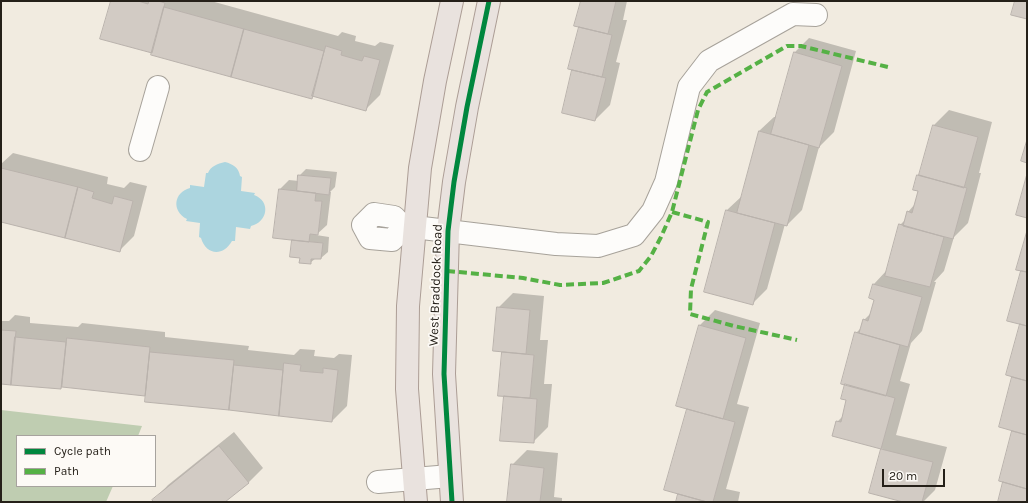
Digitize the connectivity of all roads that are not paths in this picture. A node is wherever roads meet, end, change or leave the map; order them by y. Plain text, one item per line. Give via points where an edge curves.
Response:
1 (452, 1) edge
2 (489, 1) edge
3 (816, 14) dead end
4 (158, 87) dead end
5 (140, 150) dead end
6 (359, 224) dead end
7 (409, 227) junction
8 (448, 231) junction
9 (450, 476) junction
10 (414, 479) junction
11 (378, 482) dead end
12 (416, 502) edge
13 (452, 502) edge

1 - 7 main road, West Braddock Road
2 - 8 main road, West Braddock Road via 467,107
3 - 8 lane via 793,14 709,61 689,87 666,182 653,211 634,235 598,246 556,244
4 - 5 lane
6 - 7 lane via 374,214 394,217
7 - 8 lane
7 - 10 main road, West Braddock Road via 407,390
8 - 9 main road, West Braddock Road via 444,374
9 - 10 lane
9 - 13 main road, West Braddock Road
10 - 11 lane
10 - 12 main road, West Braddock Road

